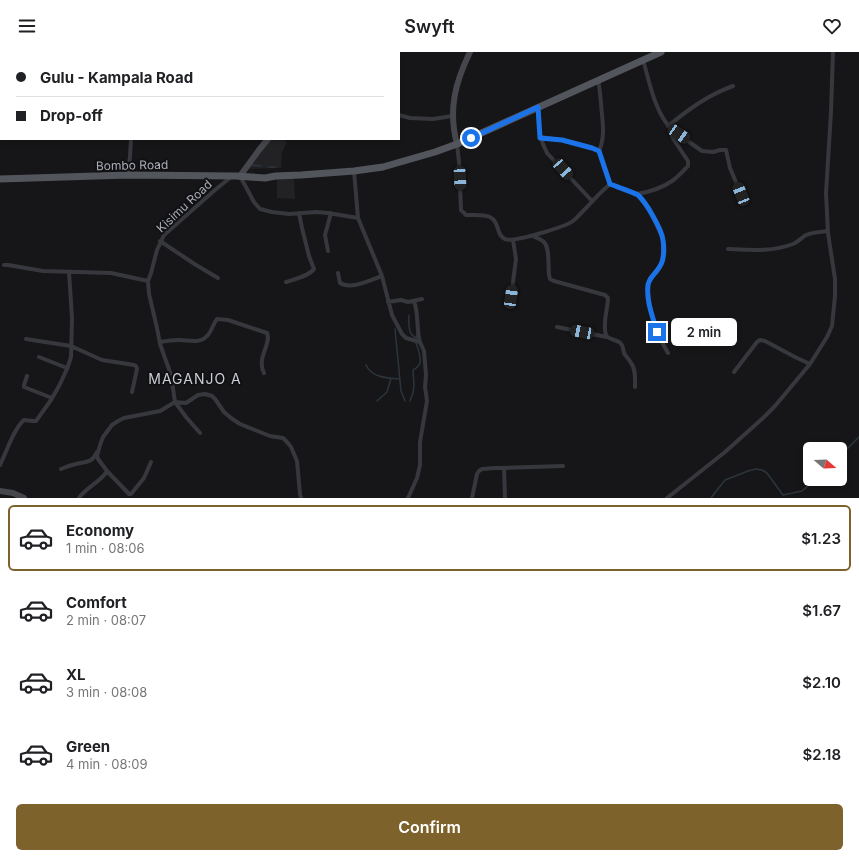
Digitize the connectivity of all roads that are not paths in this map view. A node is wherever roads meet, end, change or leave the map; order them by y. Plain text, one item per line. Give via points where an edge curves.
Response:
1 (470, 52) edge
2 (661, 52) edge
3 (833, 52) edge
4 (644, 57) edge
5 (598, 81) junction
6 (733, 86) dead end
7 (538, 107) junction
8 (400, 115) edge
9 (452, 116) junction
10 (670, 128) junction
11 (541, 138) junction
12 (131, 140) edge
13 (267, 140) edge
14 (457, 144) junction
15 (599, 151) junction
16 (354, 171) junction
17 (128, 175) junction
18 (238, 176) junction
19 (0, 179) edge
20 (610, 184) junction
21 (637, 194) junction
22 (741, 194) dead end
23 (592, 201) junction
24 (299, 213) junction
25 (330, 213) junction
26 (358, 218) junction
27 (828, 231) junction
28 (532, 236) junction
29 (513, 240) junction
30 (160, 241) junction
31 (728, 249) dead end
32 (328, 251) dead end
33 (4, 265) dead end
34 (69, 272) junction
35 (338, 273) dead end
36 (382, 276) junction
37 (218, 278) dead end
38 (148, 281) junction
39 (286, 282) dead end
40 (511, 297) dead end
41 (422, 299) dead end
42 (414, 301) junction
43 (388, 302) junction
44 (557, 327) dead end
45 (607, 337) junction
46 (26, 339) dead end
47 (160, 342) junction
48 (420, 342) junction
49 (71, 346) junction
50 (668, 353) dead end
51 (39, 357) dead end
52 (810, 364) junction
53 (67, 368) junction
54 (734, 372) dead end
55 (264, 373) dead end
56 (27, 376) dead end
57 (635, 387) dead end
58 (132, 392) dead end
59 (52, 398) junction
60 (175, 402) junction
61 (200, 433) dead end
62 (98, 450) junction
63 (150, 462) dead end
64 (0, 466) edge
65 (563, 466) dead end
66 (504, 468) junction
67 (61, 469) dead end
68 (107, 471) junction
69 (0, 491) edge
70 (24, 498) edge
71 (79, 498) edge
72 (301, 498) edge
73 (408, 498) edge
74 (472, 498) edge
75 (505, 498) edge
76 (666, 498) edge

1 - 9 street via 456,90
2 - 4 main road, Bombo Road
3 - 27 street via 826,193
4 - 5 main road, Bombo Road
4 - 10 street via 655,101
5 - 7 main road, Bombo Road
5 - 15 street via 603,128 603,143
6 - 10 street via 708,97 687,111
7 - 11 street
7 - 14 main road, Bombo Road
8 - 9 street via 433,119
9 - 14 street
10 - 21 street via 672,136 688,161 688,166 673,181
10 - 22 street via 702,151 726,150 730,168
11 - 15 street via 562,140
11 - 23 street via 548,153
12 - 17 street
13 - 18 street
14 - 16 main road, Bombo Road via 390,165
14 - 29 street via 461,210 466,215 490,217 497,224 502,238
15 - 20 street
16 - 18 main road, Bombo Road via 265,178
16 - 26 street
17 - 18 main road, Bombo Road
17 - 19 main road, Bombo Road
18 - 24 street via 260,209 289,214
18 - 30 street, Kisimu Road via 230,177 214,190
20 - 21 street
20 - 23 street
21 - 50 street via 649,209 663,239 662,262 650,278 648,292 657,332
23 - 28 street via 572,222
24 - 25 street
24 - 39 street via 314,269 309,274
25 - 26 street
25 - 32 street via 326,235
26 - 36 street
27 - 31 street via 805,236 797,243 772,250
27 - 52 street via 835,278 834,313 827,337
28 - 29 street
28 - 45 street via 546,243 550,279 608,298 605,326
29 - 40 street via 516,259
30 - 37 street
30 - 38 street, Kisimu Road
33 - 34 street
34 - 38 street via 111,273
34 - 49 street
35 - 36 street via 340,284 346,286
36 - 43 street
38 - 47 street
41 - 42 street
42 - 43 street
42 - 48 street
43 - 48 street via 402,334 406,338
44 - 45 street
45 - 57 street via 622,344 634,369
46 - 49 street
47 - 55 street via 202,340 218,319 228,320 268,335 262,362
47 - 60 street via 171,375
48 - 73 street via 424,351 427,401 420,442 420,465
49 - 53 street
49 - 58 street via 102,360 136,366
51 - 53 street
52 - 54 street via 760,340
52 - 76 street via 763,418 725,452
53 - 59 street
56 - 59 street via 24,388
59 - 64 street via 36,421 24,420 20,424
60 - 61 street
60 - 62 street via 160,411 118,421 103,437
60 - 72 street via 186,403 198,395 209,395 224,412 240,424 270,436 283,438 291,447 298,462
62 - 67 street via 88,463
62 - 68 street via 98,459
63 - 68 street via 144,478 131,494
65 - 66 street
66 - 74 street via 479,471
66 - 75 street
68 - 71 street
69 - 70 street

